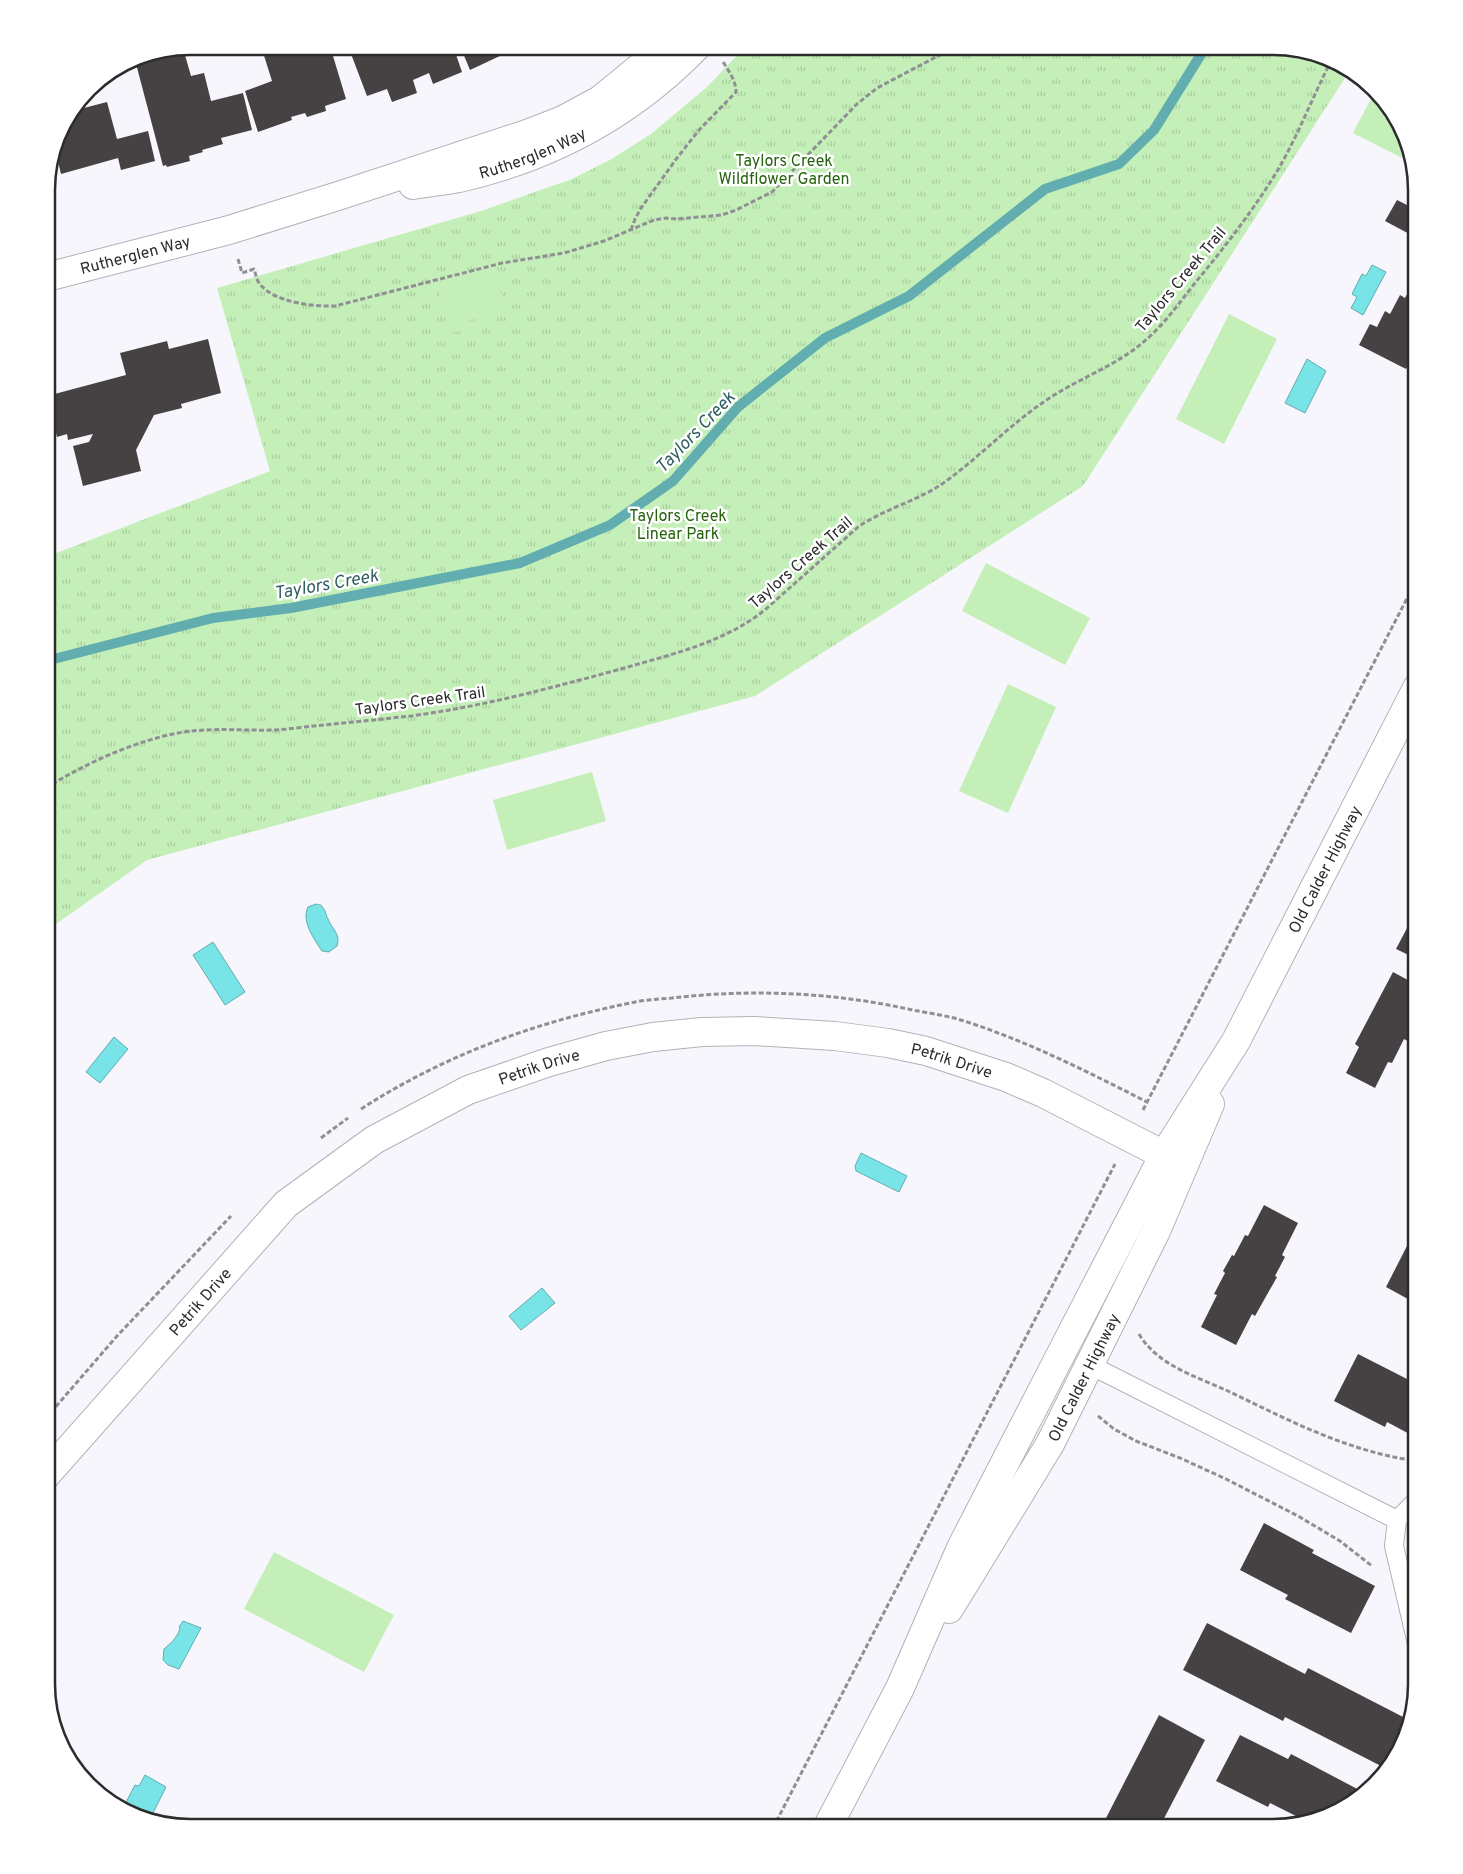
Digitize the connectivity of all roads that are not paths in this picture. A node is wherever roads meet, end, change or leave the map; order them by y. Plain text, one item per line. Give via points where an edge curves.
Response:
1 (655, 55) edge
2 (687, 55) edge
3 (338, 196) junction
4 (55, 275) edge
5 (1408, 705) edge
6 (1174, 1160) junction
7 (1063, 1350) junction
8 (1090, 1365) junction
9 (55, 1465) edge
10 (1408, 1509) edge
11 (1396, 1520) junction
12 (1408, 1607) edge
13 (900, 1688) junction
14 (832, 1819) edge

1 - 3 street, Rutherglen Way via 600,100 563,120
2 - 3 street, Rutherglen Way via 632,104 571,139 502,166 458,178
3 - 4 street, Rutherglen Way via 229,230
5 - 6 street, Old Calder Highway
6 - 7 street, Old Calder Highway
6 - 8 street, Old Calder Highway via 1138,1268
6 - 9 street, Petrik Drive via 1043,1093 926,1051 888,1043 754,1031 702,1032 606,1046 468,1090 374,1140 286,1204
7 - 8 street
7 - 13 street, Old Calder Highway via 961,1548
8 - 11 lane
8 - 13 street, Old Calder Highway via 1039,1464
10 - 11 lane
11 - 12 lane via 1394,1546
13 - 14 street, Old Calder Highway

